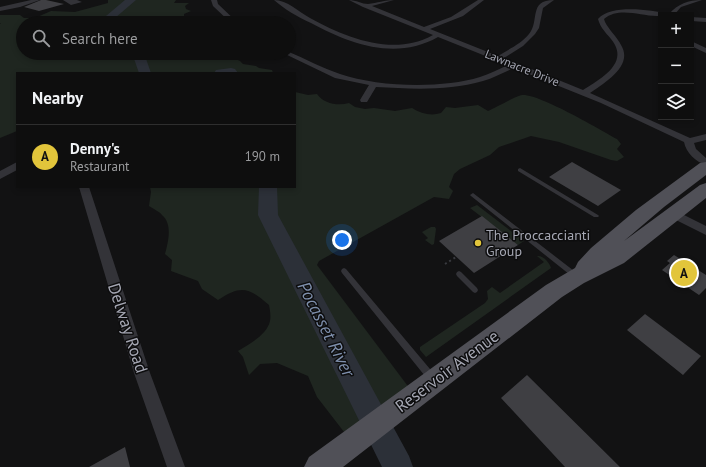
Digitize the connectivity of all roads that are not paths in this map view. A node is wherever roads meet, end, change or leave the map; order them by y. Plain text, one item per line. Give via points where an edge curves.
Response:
1 (37, 0) edge
2 (214, 0) edge
3 (277, 0) edge
4 (352, 0) edge
5 (391, 0) edge
6 (481, 0) edge
7 (551, 0) edge
8 (699, 0) edge
9 (365, 6) junction
10 (0, 9) edge
11 (673, 12) edge
12 (658, 14) edge
13 (227, 16) edge
14 (694, 18) edge
15 (706, 20) edge
16 (422, 29) junction
17 (437, 35) junction
18 (694, 45) edge
19 (706, 51) edge
20 (296, 57) edge
21 (498, 59) junction
22 (514, 65) junction
23 (374, 84) junction
24 (584, 93) junction
25 (364, 100) dead end
26 (706, 137) edge
27 (690, 141) junction
28 (706, 162) edge
29 (16, 166) edge
30 (706, 167) edge
31 (520, 170) dead end
32 (0, 176) edge
33 (84, 188) edge
34 (706, 189) edge
35 (473, 195) dead end
36 (674, 214) junction
37 (596, 216) dead end
38 (706, 231) edge
39 (344, 271) dead end
40 (459, 274) dead end
41 (577, 277) junction
42 (475, 290) dead end
43 (434, 381) junction
44 (322, 465) edge
45 (176, 467) edge

1 - 10 street
2 - 13 street via 215,5
3 - 17 street via 327,28 378,46 419,44
4 - 9 street, Lawnacre Drive
5 - 9 street
6 - 16 street via 465,12
7 - 21 street via 540,7 535,32
8 - 11 street via 679,6
9 - 16 street, Lawnacre Drive
12 - 24 street via 631,12 603,16 601,22 619,44 622,54 615,70
14 - 15 street
16 - 17 street, Lawnacre Drive
17 - 21 street, Lawnacre Drive
18 - 19 street
20 - 23 street via 338,76
21 - 22 street, Lawnacre Drive
22 - 23 street via 482,79 446,86
22 - 24 street, Lawnacre Drive
23 - 25 street
24 - 27 street, Lawnacre Drive
26 - 27 street
27 - 28 street via 692,151
29 - 32 street
30 - 41 main road, Reservoir Avenue via 603,247
31 - 37 lane
33 - 45 street, Delway Road via 142,373
34 - 36 main road, Reservoir Avenue
35 - 41 lane
36 - 38 street
36 - 41 main road, Reservoir Avenue via 617,257
39 - 43 lane
40 - 42 lane
41 - 43 main road, Reservoir Avenue via 554,291
43 - 44 main road, Reservoir Avenue

